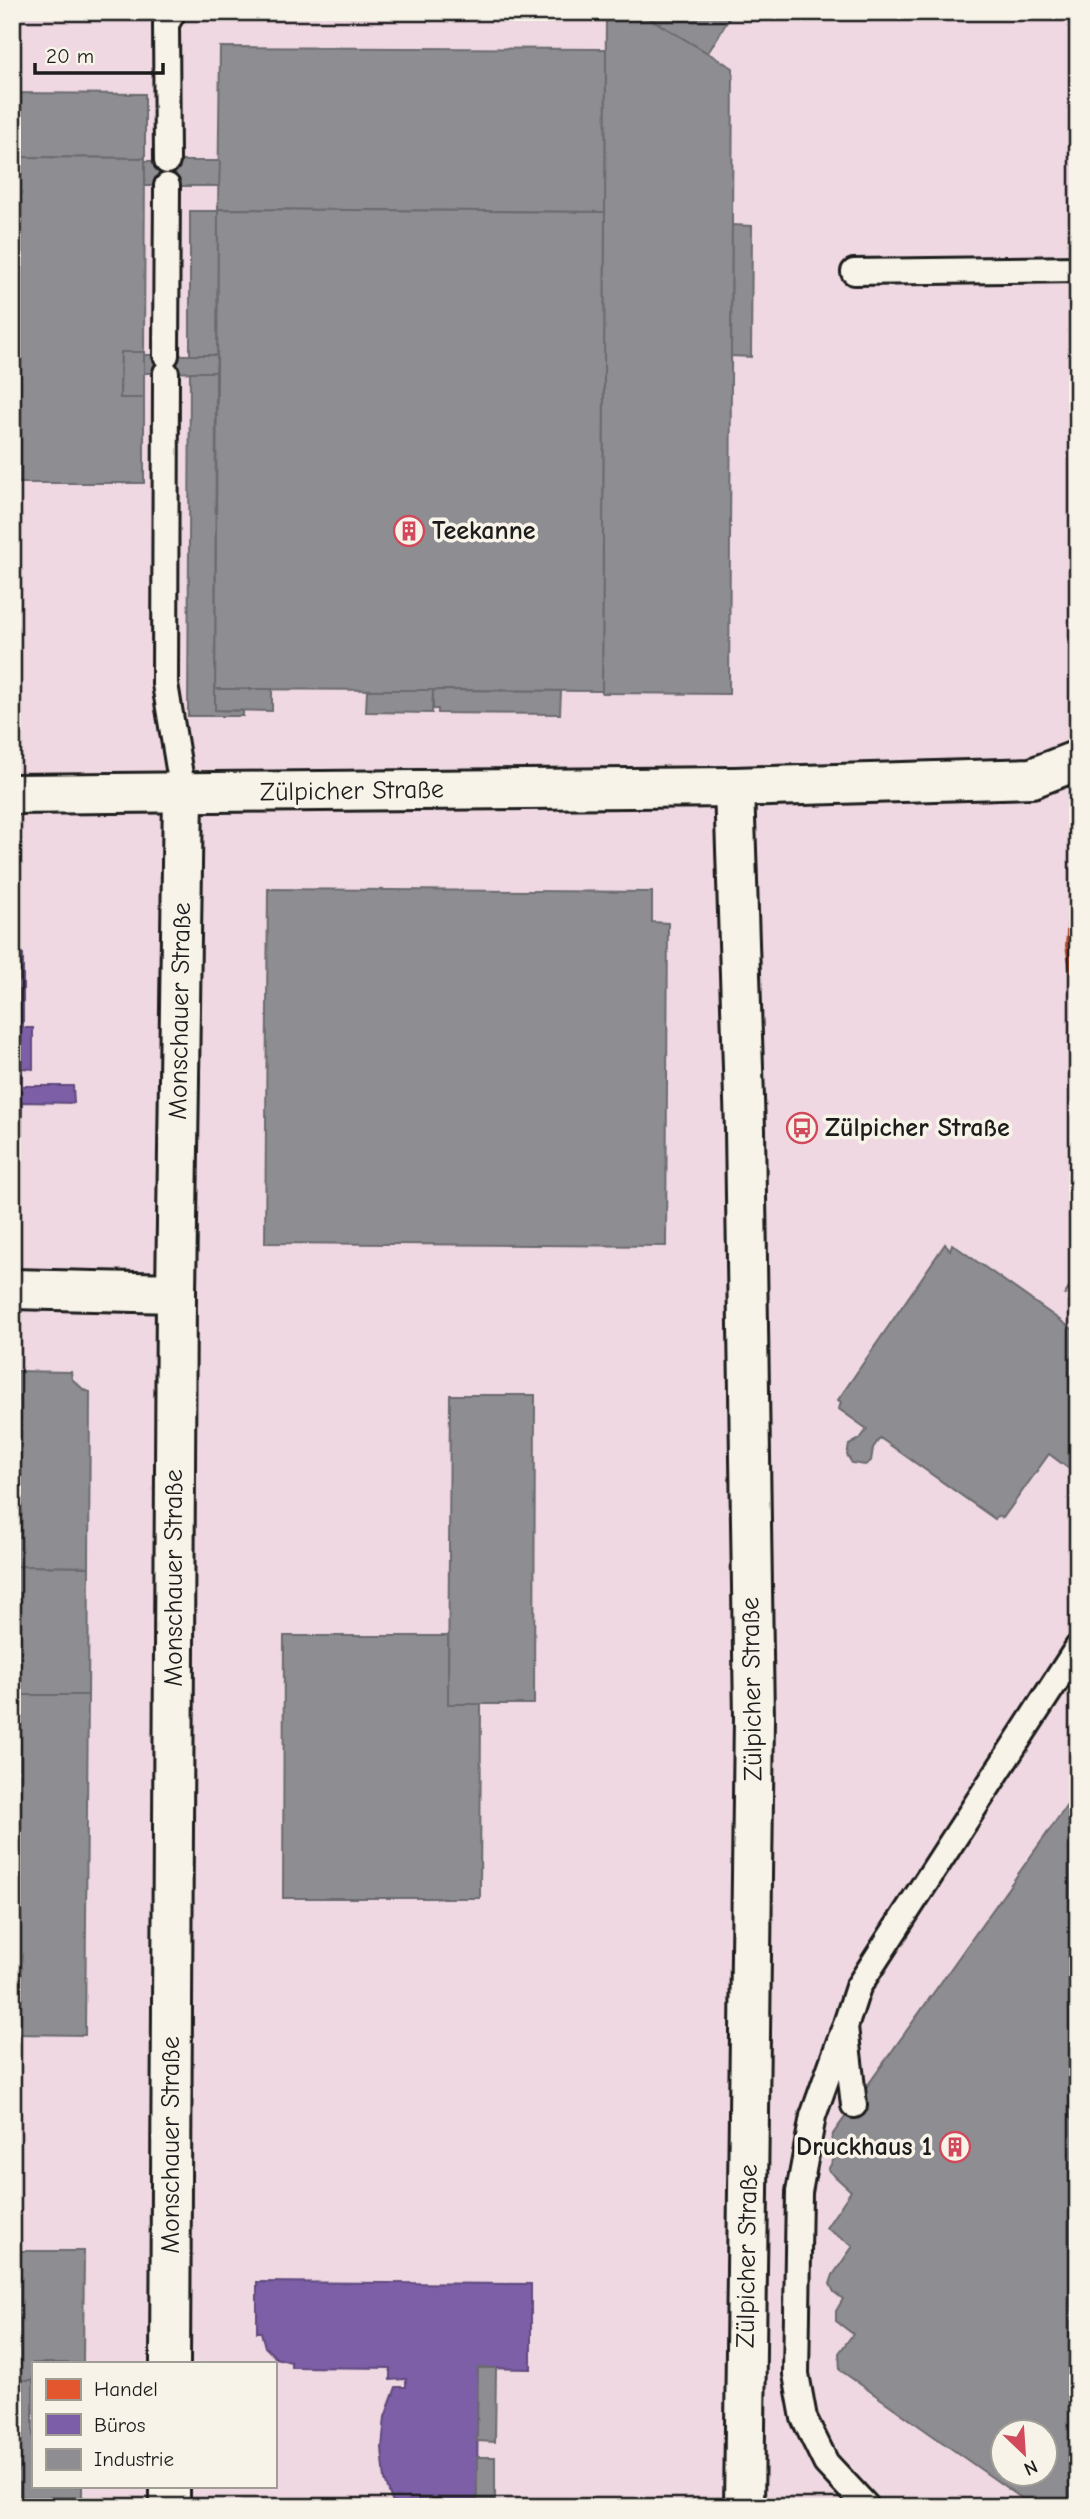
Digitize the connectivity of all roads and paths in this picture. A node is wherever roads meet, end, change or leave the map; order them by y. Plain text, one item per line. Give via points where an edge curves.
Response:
1 (173, 12) edge
2 (167, 161) dead end
3 (167, 186) dead end
4 (1078, 269) edge
5 (854, 272) dead end
6 (1078, 760) edge
7 (734, 787) junction
8 (183, 793) junction
9 (12, 794) edge
10 (12, 1290) edge
11 (176, 1293) junction
12 (1078, 1647) edge
13 (845, 2027) junction
14 (853, 2105) dead end
15 (170, 2362) edge
16 (170, 2488) edge
17 (862, 2503) edge
18 (170, 2507) edge
19 (744, 2507) edge

1 - 2 lane via 166,24
3 - 8 lane via 165,684
4 - 5 lane
6 - 7 street, Zülpicher Straße via 1031,778
7 - 8 street, Zülpicher Straße
7 - 19 street, Zülpicher Straße via 746,1130 754,1718
8 - 9 street, Zülpicher Straße
8 - 11 street, Monschauer Straße
10 - 11 street
11 - 15 street, Monschauer Straße
12 - 13 lane via 858,1987
13 - 14 lane
13 - 17 lane via 813,2116 799,2192 796,2374 804,2418 826,2463
16 - 18 street

